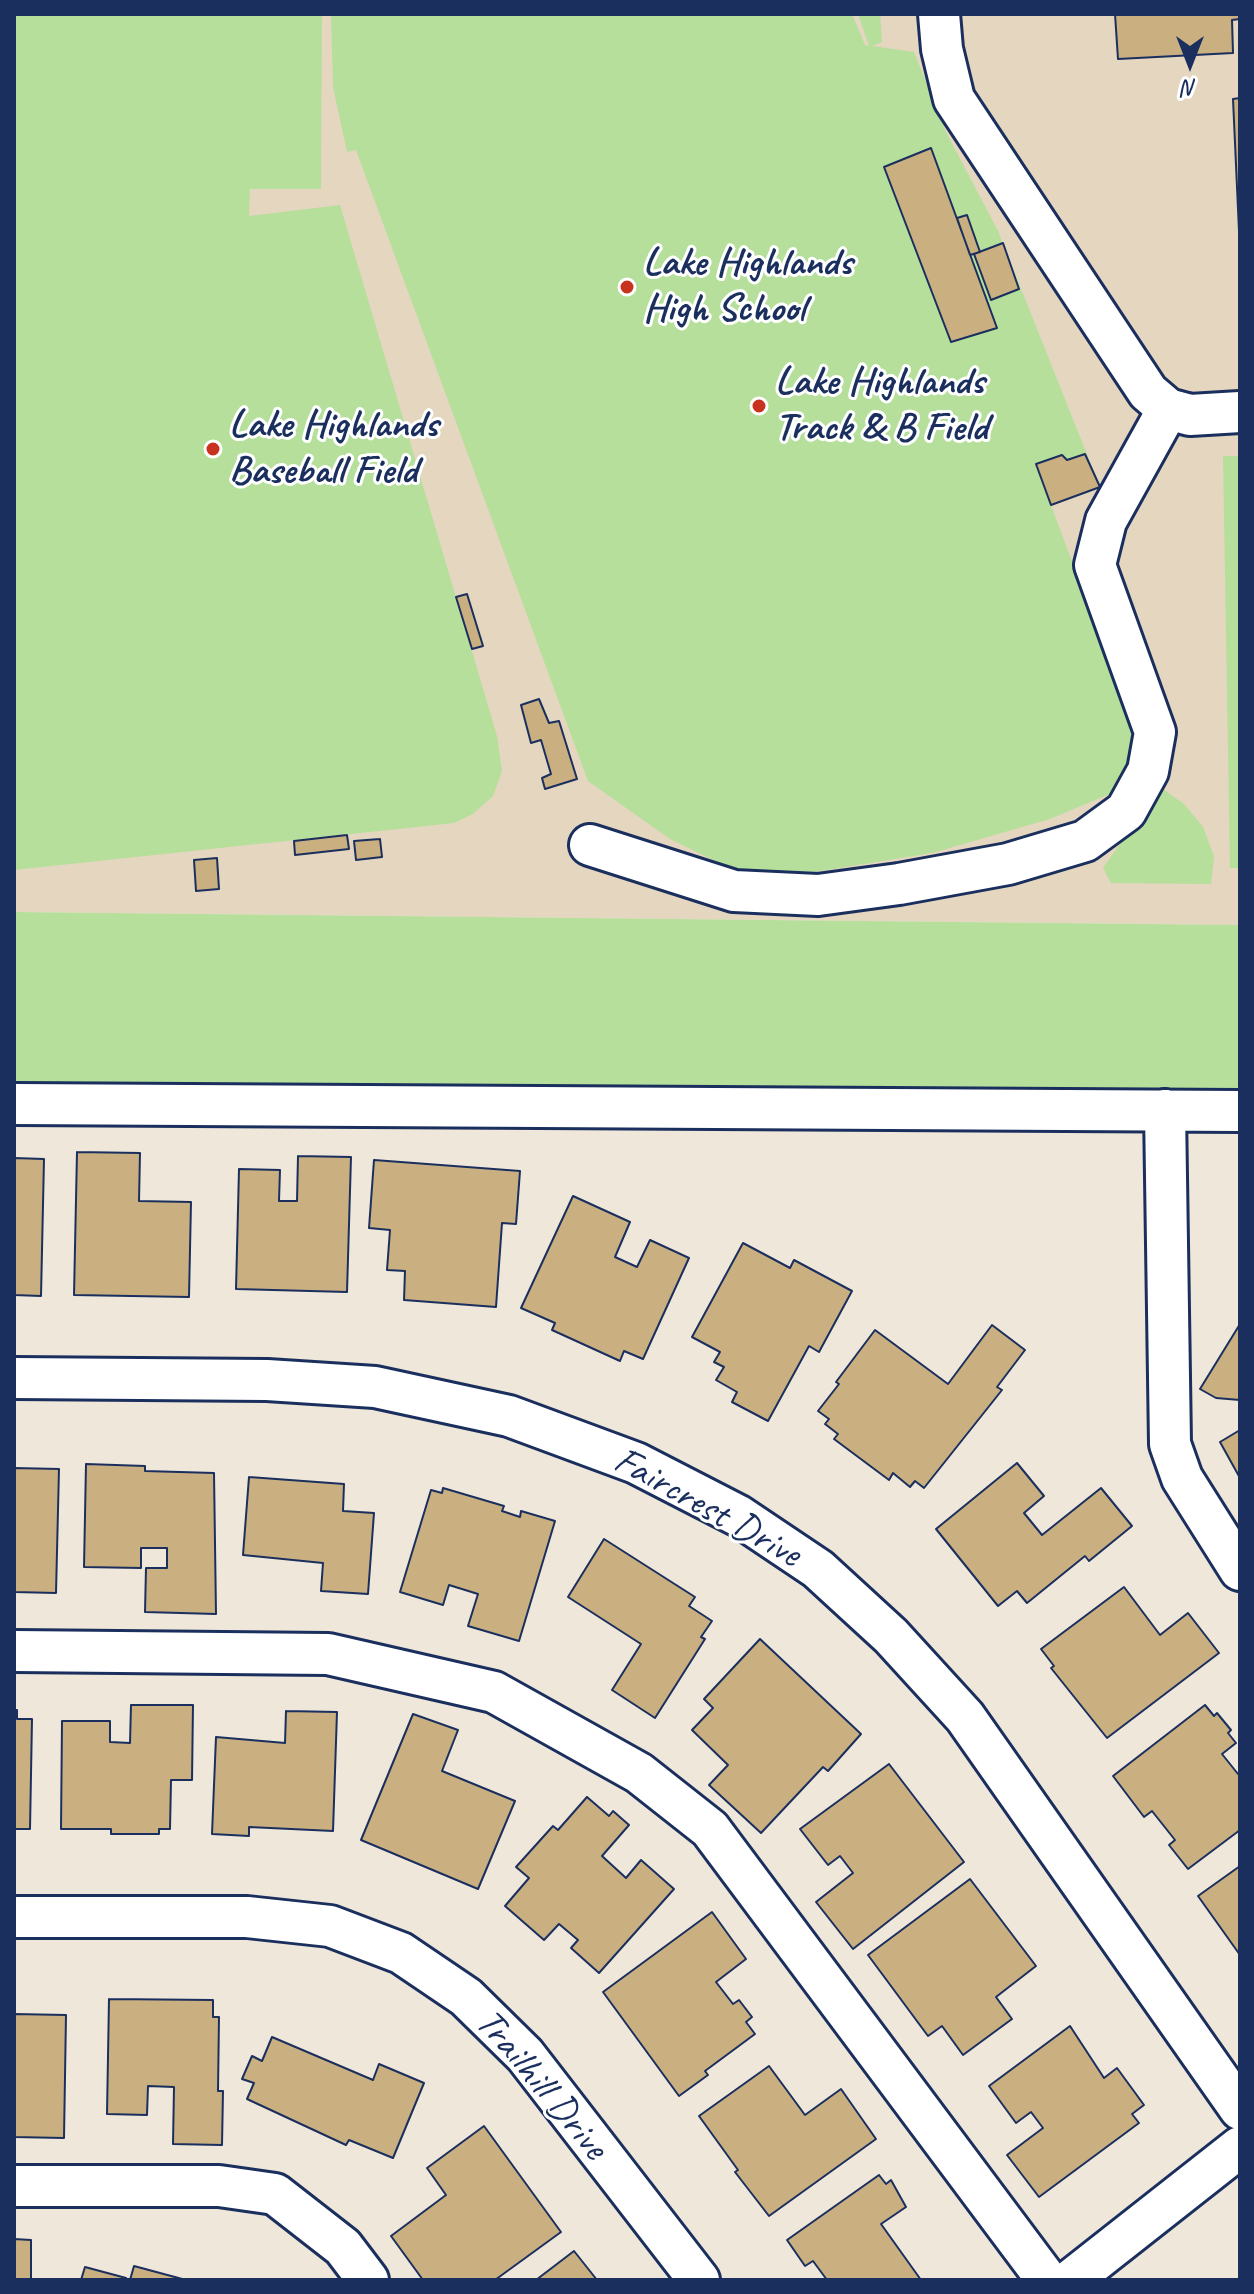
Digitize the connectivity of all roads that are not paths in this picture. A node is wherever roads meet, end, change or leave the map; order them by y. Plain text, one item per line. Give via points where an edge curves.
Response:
1 (939, 14) edge
2 (1168, 409) junction
3 (1240, 412) edge
4 (590, 845) dead end
5 (14, 1104) edge
6 (1165, 1110) junction
7 (1240, 1111) edge
8 (14, 1378) edge
9 (1240, 1570) edge
10 (14, 1651) edge
11 (14, 1917) edge
12 (1240, 2109) edge
13 (1240, 2147) edge
14 (14, 2186) edge
15 (368, 2280) edge
16 (699, 2280) edge
17 (1047, 2280) edge
18 (1071, 2280) edge

1 - 2 street via 954,99 1148,392
2 - 3 street via 1190,415
2 - 4 street via 1106,521 1095,565 1155,732 1148,771 1126,811 1085,841 1008,864 818,895 734,891
5 - 6 street
6 - 7 street
6 - 9 street via 1170,1444 1182,1478
8 - 12 street, Faircrest Drive via 267,1380 375,1387 509,1416 636,1463 739,1516 818,1569 891,1636 965,1717
10 - 17 street via 328,1654 494,1692 639,1773 710,1829
11 - 16 street, Trailhill Drive via 247,1917 330,1926 401,1953 466,1997 525,2055
13 - 18 street
14 - 15 street via 219,2186 275,2194 343,2247

